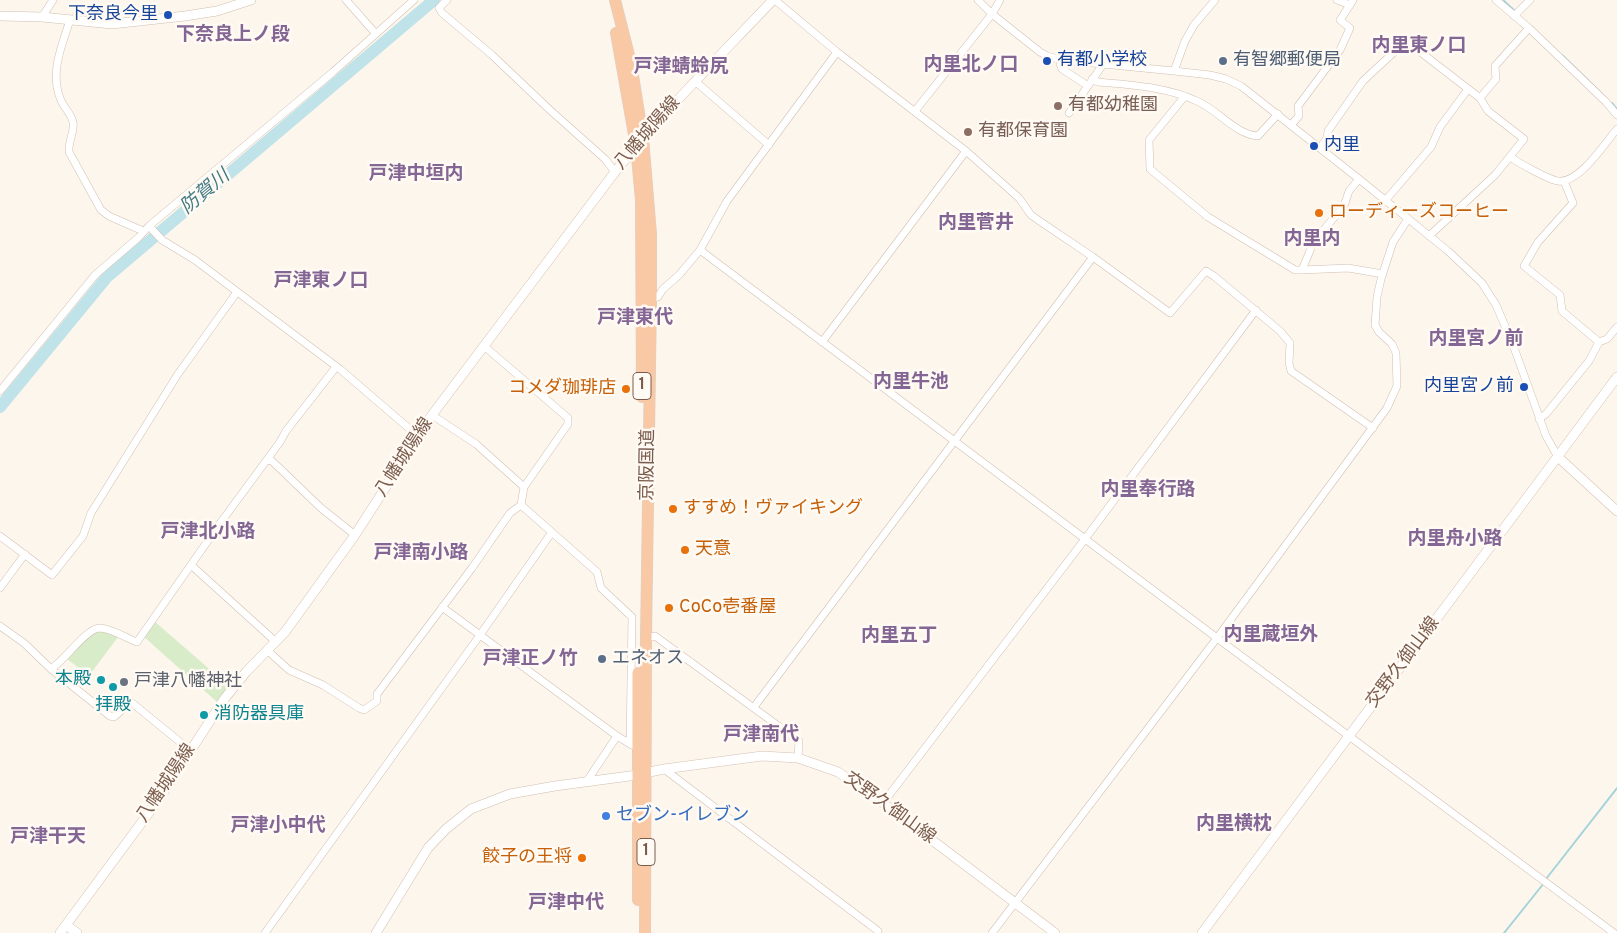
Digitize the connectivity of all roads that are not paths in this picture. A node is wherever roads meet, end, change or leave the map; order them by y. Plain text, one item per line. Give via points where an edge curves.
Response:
1 (53, 0) edge
2 (251, 0) edge
3 (346, 0) edge
4 (414, 0) edge
5 (447, 0) edge
6 (607, 0) edge
7 (615, 0) edge
8 (774, 0) edge
9 (978, 0) edge
10 (1000, 0) edge
11 (1215, 0) edge
12 (1337, 0) edge
13 (1496, 0) edge
14 (1530, 0) edge
15 (1352, 2) edge
16 (992, 14) junction
17 (0, 16) edge
18 (1514, 16) junction
19 (42, 17) junction
20 (70, 20) junction
21 (1529, 28) junction
22 (376, 34) junction
23 (837, 52) junction
24 (1062, 60) junction
25 (1104, 63) junction
26 (1174, 70) junction
27 (696, 82) junction
28 (1090, 83) junction
29 (1468, 89) junction
30 (1185, 96) junction
31 (1480, 98) junction
32 (915, 112) junction
33 (1069, 113) dead end
34 (1278, 114) junction
35 (1617, 115) edge
36 (1291, 125) junction
37 (1617, 128) edge
38 (640, 142) junction
39 (769, 145) junction
40 (1320, 148) junction
41 (966, 151) junction
42 (1510, 157) junction
43 (615, 172) junction
44 (1359, 179) junction
45 (1564, 181) junction
46 (1385, 201) junction
47 (1408, 219) junction
48 (147, 228) junction
49 (1430, 236) junction
50 (700, 250) junction
51 (1093, 257) junction
52 (1302, 270) junction
53 (1383, 274) junction
54 (237, 292) junction
55 (651, 298) junction
56 (1256, 310) junction
57 (1617, 327) edge
58 (822, 342) junction
59 (1599, 342) junction
60 (484, 346) junction
61 (336, 367) junction
62 (1617, 377) edge
63 (0, 391) edge
64 (432, 415) junction
65 (1539, 418) junction
66 (1373, 428) junction
67 (419, 437) junction
68 (954, 441) junction
69 (1558, 458) junction
70 (267, 460) junction
71 (524, 487) junction
72 (522, 505) junction
73 (1617, 511) edge
74 (552, 532) junction
75 (355, 535) junction
76 (0, 536) edge
77 (1085, 539) junction
78 (25, 554) junction
79 (191, 565) junction
80 (0, 588) edge
81 (442, 608) junction
82 (0, 626) edge
83 (480, 635) junction
84 (646, 638) junction
85 (1217, 638) junction
86 (276, 642) junction
87 (267, 650) junction
88 (51, 668) junction
89 (754, 707) junction
90 (617, 736) junction
91 (1349, 736) junction
92 (633, 745) junction
93 (191, 751) junction
94 (798, 758) junction
95 (664, 769) junction
96 (642, 773) junction
97 (587, 781) junction
98 (883, 803) junction
99 (1015, 902) junction
100 (63, 929) edge
101 (878, 931) dead end
102 (77, 933) edge
103 (265, 933) edge
104 (376, 933) edge
105 (638, 933) edge
106 (645, 933) edge
107 (992, 933) edge
108 (1055, 933) edge
109 (1202, 933) edge
110 (1614, 933) edge

1 - 19 street
2 - 20 main road via 217,11 138,22 112,24
3 - 22 street
4 - 22 street
5 - 43 street via 439,8 442,13 492,55 605,159
6 - 38 highway, 京阪国道 / 1
7 - 38 highway, 京阪国道 / 1 via 630,63
8 - 23 street
8 - 27 main road, 八幡城陽線
9 - 16 street
10 - 16 street
11 - 26 street via 1185,41
12 - 15 street
13 - 18 street
14 - 18 street
15 - 36 street via 1340,20 1350,28 1340,50 1298,106 1299,116
16 - 24 street via 1040,52
16 - 32 street
17 - 19 main road
18 - 21 street
19 - 20 main road
20 - 48 street via 55,78 61,102 74,124 68,143 69,152 101,210 109,216
21 - 31 street via 1495,66 1496,79
21 - 35 street
22 - 48 street
23 - 32 street
23 - 39 street
24 - 25 street
24 - 28 street via 1062,69
25 - 26 street
25 - 28 street
26 - 34 street via 1210,75 1241,86
27 - 38 main road, 八幡城陽線
27 - 39 street
28 - 30 street via 1149,87
28 - 33 street
29 - 31 street
29 - 40 street via 1406,41 1371,72 1328,131
29 - 46 street via 1440,127 1430,147
30 - 34 street via 1201,102 1244,133 1258,136
30 - 52 street via 1149,140 1150,169 1208,217 1295,270
31 - 42 street via 1488,110 1524,139
32 - 41 street
34 - 36 street
36 - 40 street
37 - 45 street via 1578,175
38 - 43 main road, 八幡城陽線
38 - 55 highway, 京阪国道 / 1 via 650,226
38 - 92 highway, 京阪国道 / 1 via 641,533
39 - 50 street via 728,201
40 - 44 street
41 - 51 street via 1019,198 1031,215
41 - 58 street
42 - 45 street via 1555,180
42 - 49 street
43 - 60 main road, 八幡城陽線
44 - 46 street
44 - 52 street via 1349,191 1344,206 1314,241
45 - 59 street via 1573,203 1538,242 1524,266 1560,295 1562,312
46 - 47 street
47 - 49 street
47 - 53 street via 1393,242
48 - 54 street
48 - 63 street via 95,275
49 - 65 street via 1482,283 1496,305
50 - 55 street via 658,297
50 - 58 street
51 - 56 street via 1170,313 1206,271
51 - 68 street
52 - 53 street via 1348,268
53 - 66 street via 1375,325 1396,353 1397,386
54 - 61 street
54 - 78 street via 178,374 91,514 83,536 52,575
55 - 84 highway, 京阪国道 / 1
56 - 66 street via 1290,343 1291,371
56 - 77 street
57 - 59 street via 1607,339
58 - 68 street
59 - 65 street via 1589,361 1546,414
60 - 64 main road, 八幡城陽線
60 - 71 street via 568,418 568,424
61 - 67 street
61 - 70 street
62 - 69 main road, 交野久御山線
64 - 67 main road, 八幡城陽線
64 - 71 street via 476,444
65 - 69 street
66 - 85 street
67 - 75 main road, 八幡城陽線
68 - 77 street
68 - 89 street
69 - 73 main road
69 - 91 main road, 交野久御山線
70 - 75 street
70 - 79 street
71 - 72 street
72 - 74 street
72 - 81 street via 510,513
74 - 83 street
74 - 92 street via 597,572 601,588 632,617
75 - 86 main road, 八幡城陽線
76 - 78 street
77 - 85 street
77 - 98 street
78 - 80 street
79 - 86 street
79 - 88 street via 137,642 105,629 95,629
81 - 83 street
81 - 87 street via 377,694 377,700 364,710 290,670
82 - 88 street
83 - 90 street
83 - 103 street
84 - 89 street via 655,636
84 - 96 highway, 京阪国道 / 1
85 - 91 street
85 - 99 street
86 - 87 main road, 八幡城陽線
87 - 93 main road, 八幡城陽線 via 226,698
88 - 93 street via 110,716 114,717 131,702
89 - 94 street via 799,741
90 - 92 street
90 - 97 street
91 - 109 main road, 交野久御山線
91 - 110 street
92 - 96 highway, 京阪国道 / 1
93 - 100 main road, 八幡城陽線
94 - 95 main road, 交野久御山線 via 762,756
94 - 98 main road, 交野久御山線 via 838,772
95 - 96 main road, 交野久御山線
95 - 101 street
96 - 97 main road, 交野久御山線
96 - 105 highway, 京阪国道 / 1
96 - 106 highway, 京阪国道 / 1
97 - 104 main road, 交野久御山線 via 510,794 471,809 446,828 428,848
98 - 99 main road, 交野久御山線
99 - 107 street
99 - 108 main road, 交野久御山線
100 - 102 main road

